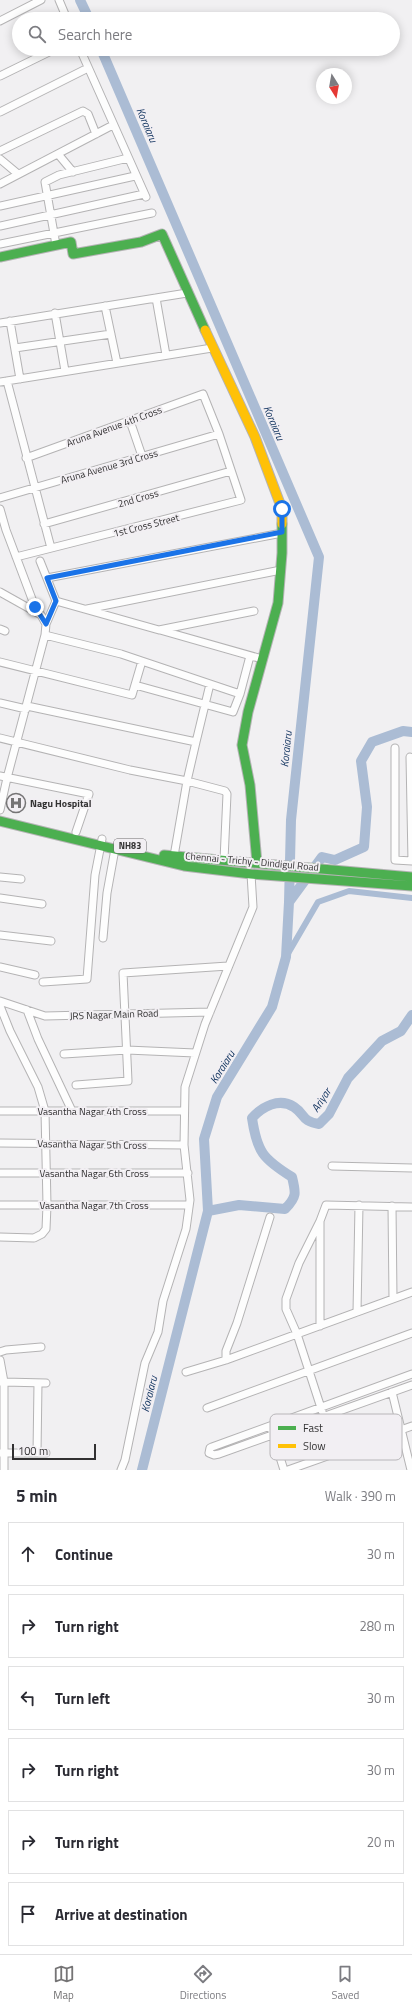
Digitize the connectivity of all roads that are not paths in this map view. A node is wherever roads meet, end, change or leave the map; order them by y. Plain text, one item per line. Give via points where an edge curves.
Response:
1 (42, 0) edge
2 (58, 0) edge
3 (18, 12) edge
4 (64, 12) edge
5 (12, 15) edge
6 (0, 21) edge
7 (41, 56) edge
8 (83, 56) edge
9 (88, 68) junction
10 (0, 76) edge
11 (0, 112) edge
12 (113, 125) junction
13 (96, 134) junction
14 (0, 151) edge
15 (58, 154) junction
16 (128, 158) junction
17 (0, 159) edge
18 (73, 172) junction
19 (18, 174) junction
20 (135, 176) junction
21 (0, 184) edge
22 (46, 196) junction
23 (0, 206) edge
24 (152, 212) dead end
25 (50, 215) junction
26 (0, 226) edge
27 (54, 233) junction
28 (0, 244) edge
29 (56, 245) junction
30 (0, 257) edge
31 (187, 293) junction
32 (156, 298) junction
33 (105, 306) junction
34 (55, 313) junction
35 (10, 321) junction
36 (0, 323) edge
37 (111, 334) junction
38 (60, 342) junction
39 (15, 348) junction
40 (212, 348) junction
41 (166, 355) junction
42 (117, 363) junction
43 (65, 370) junction
44 (20, 379) junction
45 (4, 382) edge
46 (130, 421) junction
47 (219, 434) junction
48 (142, 456) junction
49 (26, 458) junction
50 (231, 471) junction
51 (35, 488) junction
52 (0, 498) edge
53 (0, 509) edge
54 (44, 524) junction
55 (282, 532) junction
56 (51, 548) junction
57 (16, 557) junction
58 (40, 561) dead end
59 (280, 570) junction
60 (47, 578) junction
61 (0, 592) edge
62 (56, 601) junction
63 (84, 609) junction
64 (254, 611) dead end
65 (41, 616) junction
66 (46, 624) junction
67 (159, 630) junction
68 (45, 635) junction
69 (250, 656) junction
70 (262, 659) junction
71 (142, 661) junction
72 (0, 662) edge
73 (37, 670) junction
74 (210, 684) junction
75 (135, 685) junction
76 (240, 694) junction
77 (0, 703) edge
78 (205, 704) junction
79 (27, 708) junction
80 (0, 738) edge
81 (17, 742) junction
82 (196, 742) junction
83 (395, 748) dead end
84 (410, 756) dead end
85 (3, 777) edge
86 (187, 781) junction
87 (0, 810) edge
88 (0, 814) edge
89 (0, 821) edge
90 (76, 832) junction
91 (101, 842) junction
92 (115, 849) junction
93 (174, 856) junction
94 (224, 860) junction
95 (412, 861) edge
96 (259, 864) junction
97 (255, 874) junction
98 (0, 877) edge
99 (412, 877) edge
100 (21, 879) dead end
101 (412, 886) edge
102 (0, 898) edge
103 (42, 904) dead end
104 (0, 935) edge
105 (103, 938) dead end
106 (51, 941) dead end
107 (228, 966) junction
108 (0, 967) edge
109 (35, 975) dead end
110 (43, 982) dead end
111 (0, 1001) edge
112 (0, 1006) edge
113 (27, 1010) junction
114 (210, 1012) junction
115 (126, 1013) junction
116 (127, 1050) junction
117 (195, 1053) junction
118 (64, 1054) dead end
119 (76, 1085) dead end
120 (45, 1111) junction
121 (72, 1111) junction
122 (184, 1111) junction
123 (0, 1112) edge
124 (0, 1143) edge
125 (46, 1144) junction
126 (184, 1145) junction
127 (332, 1166) dead end
128 (412, 1168) edge
129 (46, 1173) junction
130 (188, 1173) junction
131 (0, 1174) edge
132 (0, 1205) edge
133 (47, 1205) junction
134 (189, 1205) junction
135 (360, 1206) junction
136 (392, 1206) junction
137 (412, 1207) edge
138 (270, 1217) dead end
139 (320, 1221) junction
140 (0, 1237) edge
141 (412, 1292) edge
142 (393, 1298) junction
143 (356, 1312) junction
144 (320, 1326) junction
145 (412, 1333) edge
146 (297, 1334) junction
147 (41, 1347) dead end
148 (0, 1352) edge
149 (0, 1360) edge
150 (226, 1360) junction
151 (309, 1370) junction
152 (186, 1372) dead end
153 (412, 1374) edge
154 (2, 1382) edge
155 (38, 1383) junction
156 (46, 1383) dead end
157 (412, 1385) edge
158 (392, 1392) junction
159 (207, 1408) dead end
160 (321, 1408) junction
161 (304, 1414) edge
162 (323, 1414) edge
163 (330, 1414) edge
164 (398, 1414) edge
165 (2, 1417) edge
166 (269, 1426) edge
167 (412, 1426) edge
168 (402, 1430) joint
169 (270, 1436) edge
170 (2, 1453) edge
171 (37, 1453) junction
172 (46, 1453) dead end
173 (281, 1460) edge
174 (316, 1460) edge
175 (4, 1470) edge
176 (120, 1470) edge
177 (284, 1470) edge
178 (288, 1470) edge
179 (411, 1470) edge

1 - 3 street
2 - 4 street
5 - 6 street
7 - 10 street
8 - 9 street
9 - 11 street
9 - 12 street
12 - 13 street
12 - 16 street
13 - 14 street via 88,114 83,111
13 - 15 street
15 - 18 street
15 - 19 street
16 - 18 street
16 - 20 street
17 - 19 street
18 - 22 street via 47,180 44,184
19 - 21 street
20 - 22 street
20 - 25 street via 145,196
22 - 23 street
22 - 25 street
24 - 27 street
25 - 26 street
25 - 27 street
27 - 28 street
27 - 29 street
29 - 30 main road
29 - 31 main road via 71,242 73,254 141,242 162,234
31 - 32 street
31 - 40 main road
32 - 33 street
32 - 41 street
33 - 34 street
33 - 37 street
34 - 35 street
34 - 38 street
35 - 36 street
35 - 39 street
37 - 38 street
37 - 42 street
38 - 39 street
38 - 43 street
39 - 44 street
40 - 41 street
40 - 55 main road via 255,437 276,488 282,509
41 - 42 street
42 - 43 street
43 - 44 street
44 - 45 street
45 - 49 street
46 - 47 street, Aruna Avenue 4th Cross via 203,394
46 - 48 street
46 - 49 street, Aruna Avenue 4th Cross
47 - 48 street, Aruna Avenue 3rd Cross
47 - 50 street
48 - 51 street, Aruna Avenue 3rd Cross
49 - 51 street
50 - 54 street, 2nd Cross
50 - 56 street, 1st Cross Street via 241,500
51 - 52 street, Aruna Avenue 3rd Cross
51 - 54 street
53 - 57 street
54 - 56 street
55 - 59 main road
55 - 60 street
56 - 57 street, 1st Cross Street
57 - 65 street via 35,607
58 - 60 street
59 - 63 street
59 - 70 main road via 278,604
60 - 62 street
61 - 65 street
62 - 63 street
62 - 66 street
63 - 67 street
64 - 67 street
65 - 66 street
66 - 68 street
67 - 69 street
68 - 71 street
68 - 73 street
69 - 70 street
69 - 76 street
70 - 96 main road via 242,745 250,785
71 - 74 street
71 - 75 street
72 - 73 street
73 - 75 street via 132,695
73 - 79 street
74 - 76 street
74 - 78 street
75 - 78 street
76 - 78 street via 233,712
77 - 79 street
78 - 82 street
79 - 81 street
79 - 82 street
80 - 81 street
81 - 85 street
81 - 86 street via 130,770
82 - 86 street
83 - 95 street via 395,860
84 - 95 street
85 - 87 street
85 - 90 street via 89,794
86 - 93 street
86 - 94 street via 225,791 227,794
88 - 90 main road, Chennai - Trichy - Dindigul Road / NH83
89 - 91 main road, Chennai - Trichy - Dindigul Road / NH83
90 - 91 main road, Chennai - Trichy - Dindigul Road / NH83
91 - 92 main road, Chennai - Trichy - Dindigul Road / NH83
91 - 93 main road, Chennai - Trichy - Dindigul Road / NH83
91 - 110 street via 95,875 87,979
92 - 97 main road, Chennai - Trichy - Dindigul Road / NH83 via 184,866
92 - 105 street via 107,893
93 - 94 main road, Chennai - Trichy - Dindigul Road / NH83
94 - 96 main road, Chennai - Trichy - Dindigul Road / NH83
96 - 99 main road, Chennai - Trichy - Dindigul Road / NH83
97 - 101 main road, Chennai - Trichy - Dindigul Road / NH83
97 - 107 street via 252,907
98 - 100 street
102 - 103 street
104 - 106 street
107 - 114 street
107 - 115 street via 123,973
108 - 109 street
111 - 113 street, JRS Nagar Main Road
112 - 120 street via 38,1087
113 - 115 street, JRS Nagar Main Road via 45,1016
113 - 121 street
114 - 115 street, JRS Nagar Main Road
114 - 117 street
115 - 116 street
116 - 117 street
116 - 118 street
116 - 119 street via 128,1081
117 - 122 street via 185,1087
120 - 121 street, Vasantha Nagar 4th Cross
120 - 123 street, Vasantha Nagar 4th Cross
120 - 125 street
121 - 122 street, Vasantha Nagar 4th Cross
122 - 126 street
124 - 125 street, Vasantha Nagar 5th Cross
125 - 126 street, Vasantha Nagar 5th Cross
125 - 129 street
126 - 130 street
127 - 128 street
129 - 130 street, Vasantha Nagar 6th Cross
129 - 131 street, Vasantha Nagar 6th Cross
129 - 133 street
130 - 134 street
132 - 133 street, Vasantha Nagar 7th Cross
133 - 134 street, Vasantha Nagar 7th Cross
133 - 140 street via 46,1229 42,1234 34,1238
134 - 176 street via 186,1229 162,1301 158,1332 145,1363
135 - 136 street
135 - 139 street via 326,1205
135 - 143 street
136 - 137 street
136 - 142 street
138 - 150 street via 226,1351
139 - 144 street
139 - 146 street via 299,1262 286,1299 286,1309
141 - 142 street
142 - 143 street
143 - 144 street
144 - 146 street
145 - 151 street
146 - 150 street
146 - 151 street
147 - 148 street
149 - 154 street
150 - 152 street
151 - 159 street
151 - 160 street
153 - 160 street
154 - 155 street
154 - 165 street
155 - 156 street
155 - 171 street
157 - 158 street
158 - 163 street
158 - 164 street
160 - 161 street
160 - 162 street
165 - 170 street
166 - 169 street via 212,1446 209,1453 214,1455
167 - 168 street
168 - 179 street
170 - 171 street
170 - 175 street
171 - 172 street
173 - 177 street
174 - 178 street

